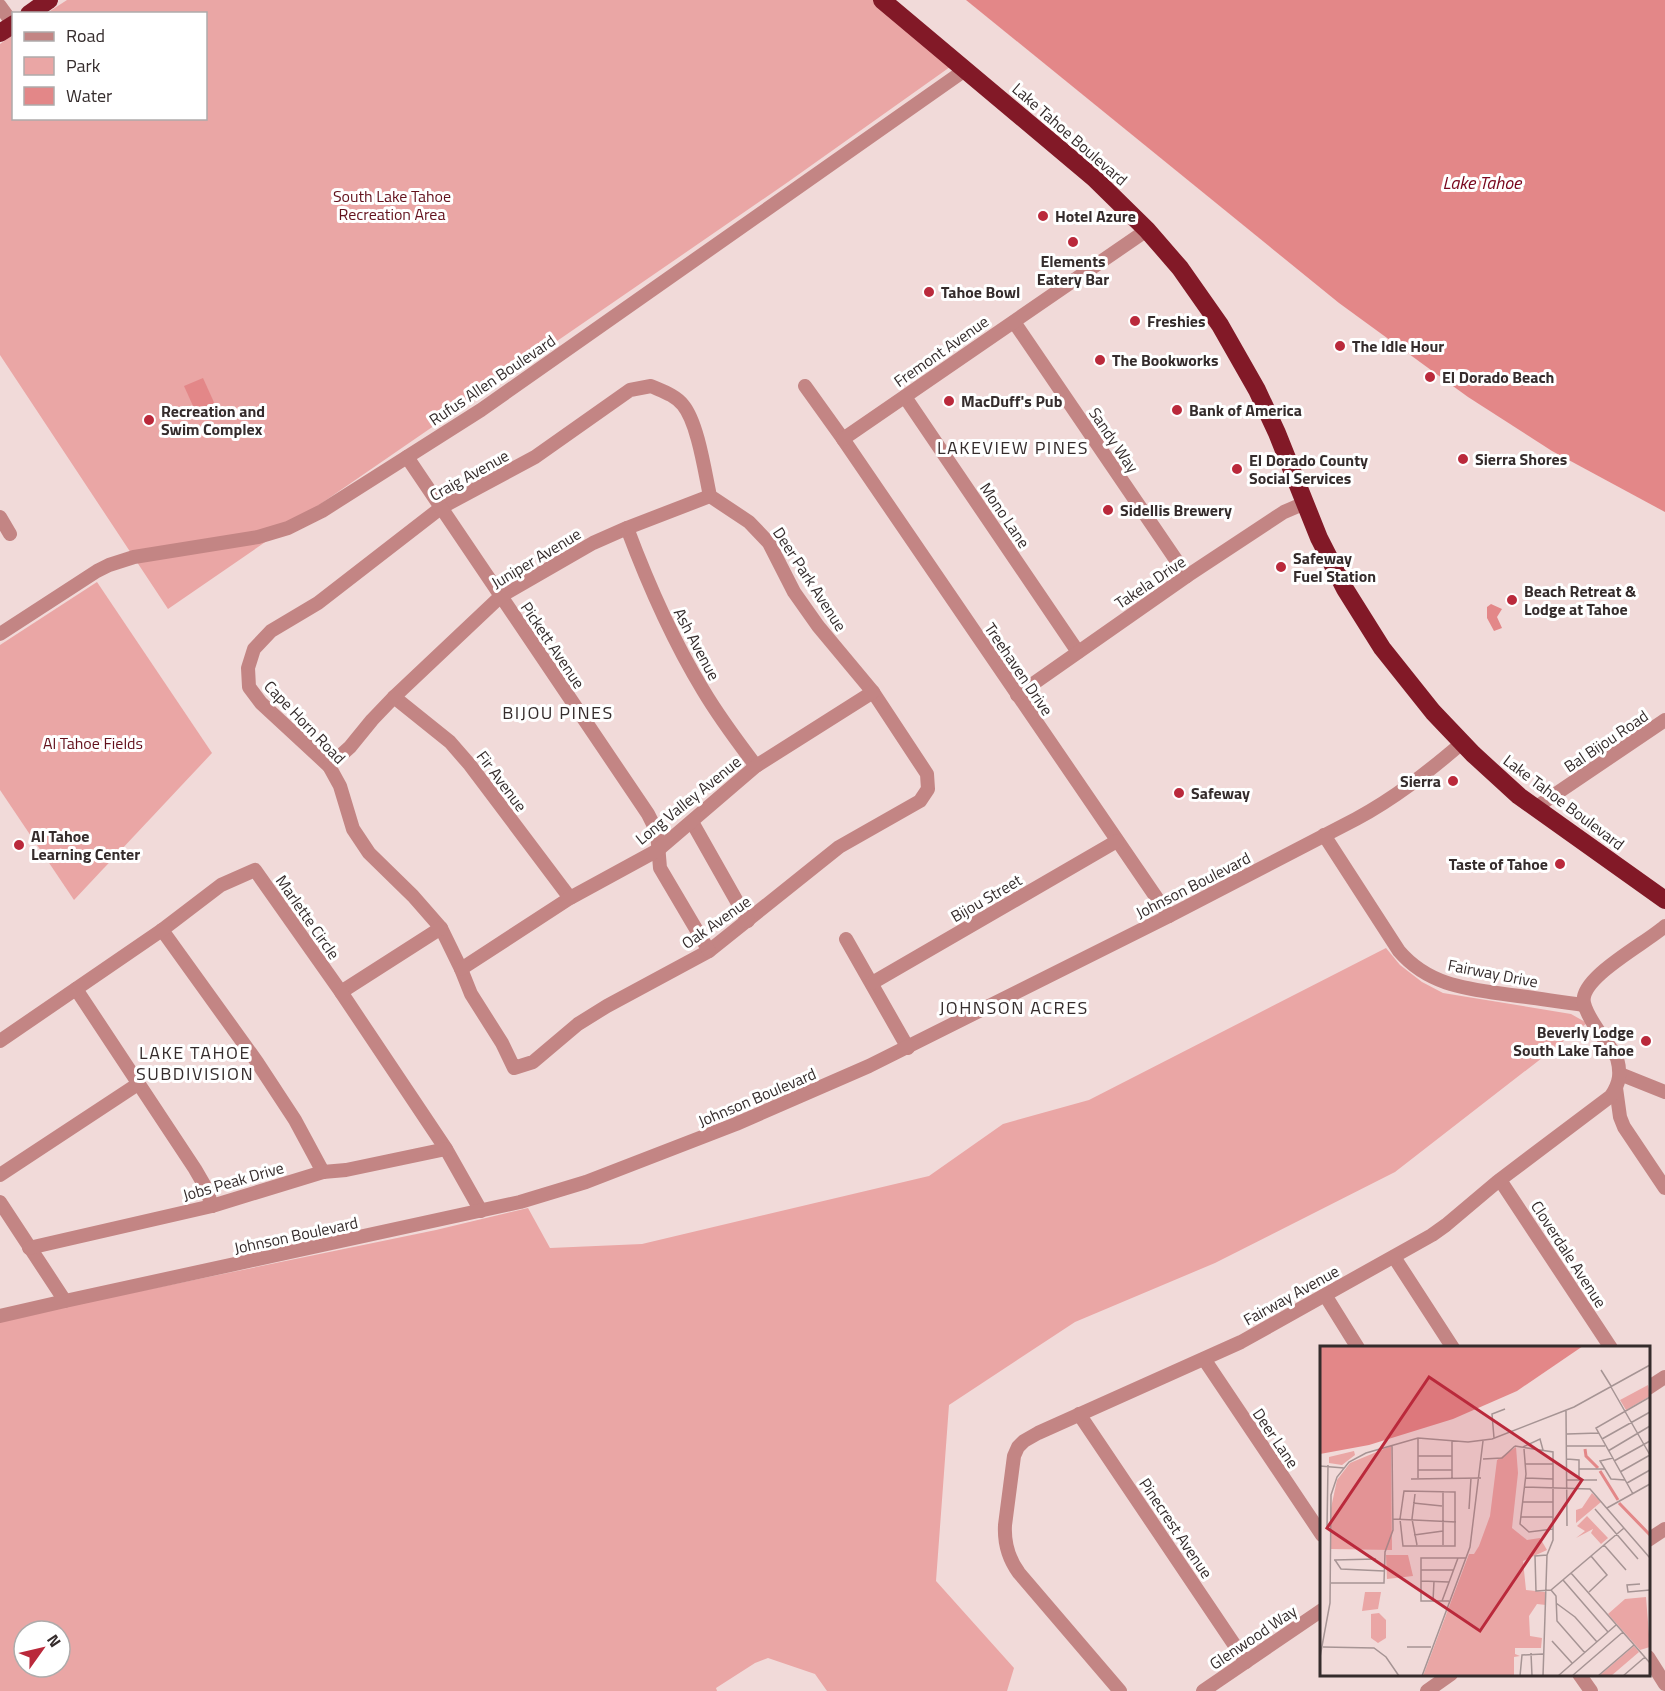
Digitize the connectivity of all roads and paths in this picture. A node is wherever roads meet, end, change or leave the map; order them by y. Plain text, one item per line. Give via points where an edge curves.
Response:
1 (49, 0) edge
2 (882, 0) edge
3 (1, 3) edge
4 (32, 12) edge
5 (12, 22) edge
6 (965, 70) junction
7 (1147, 230) junction
8 (1014, 322) junction
9 (805, 386) dead end
10 (905, 397) junction
11 (843, 439) junction
12 (407, 457) junction
13 (710, 496) junction
14 (1305, 503) junction
15 (442, 507) junction
16 (0, 517) edge
17 (627, 528) junction
18 (10, 534) dead end
19 (1187, 576) junction
20 (501, 596) junction
21 (0, 634) edge
22 (1078, 652) junction
23 (248, 668) joint
24 (873, 692) junction
25 (1017, 695) junction
26 (394, 697) junction
27 (1665, 720) edge
28 (1462, 743) junction
29 (329, 766) junction
30 (756, 766) junction
31 (928, 789) joint
32 (1535, 808) junction
33 (692, 822) junction
34 (1324, 835) junction
35 (1117, 841) junction
36 (658, 850) junction
37 (570, 898) junction
38 (1665, 900) edge
39 (1169, 916) junction
40 (748, 921) junction
41 (1665, 926) edge
42 (441, 928) junction
43 (162, 930) junction
44 (846, 939) dead end
45 (708, 951) junction
46 (461, 969) junction
47 (872, 983) junction
48 (76, 990) junction
49 (341, 992) junction
50 (1584, 1005) junction
51 (0, 1041) edge
52 (908, 1048) junction
53 (514, 1068) joint
54 (1620, 1074) junction
55 (138, 1084) junction
56 (1616, 1088) junction
57 (1665, 1092) edge
58 (446, 1149) junction
59 (323, 1172) junction
60 (0, 1175) edge
61 (1500, 1180) junction
62 (1665, 1188) edge
63 (0, 1202) edge
64 (212, 1206) junction
65 (481, 1211) junction
66 (29, 1248) junction
67 (1394, 1257) junction
68 (1325, 1295) junction
69 (65, 1301) junction
70 (0, 1316) edge
71 (1358, 1346) edge
72 (1452, 1346) edge
73 (1610, 1346) edge
74 (1204, 1359) junction
75 (1665, 1377) edge
76 (1650, 1387) edge
77 (1079, 1414) junction
78 (1665, 1529) edge
79 (1320, 1532) edge
80 (1650, 1539) edge
81 (1320, 1611) edge
82 (1246, 1662) junction
83 (1656, 1662) edge
84 (1448, 1676) edge
85 (1581, 1676) edge
86 (1665, 1684) edge
87 (1120, 1691) edge
88 (1203, 1691) edge
89 (1427, 1691) edge
90 (1591, 1691) edge

1 - 4 highway
2 - 6 highway, Lake Tahoe Boulevard
3 - 5 street
6 - 7 highway, Lake Tahoe Boulevard via 1076,162
6 - 12 street, Rufus Allen Boulevard via 481,410
7 - 8 street, Fremont Avenue
7 - 14 highway, Lake Tahoe Boulevard via 1193,285 1233,346 1268,412
8 - 10 street, Fremont Avenue
8 - 19 street, Sandy Way
9 - 11 street, Treehaven Drive
10 - 11 street, Fremont Avenue
10 - 22 street, Mono Lane
11 - 25 street, Treehaven Drive
12 - 15 street, Pickett Avenue
12 - 21 street, Rufus Allen Boulevard via 288,528 258,537 134,557 97,571
13 - 15 street, Craig Avenue via 693,423 683,405 651,386 630,390 535,457
13 - 17 street, Juniper Avenue
13 - 24 street, Deer Park Avenue via 749,522 769,543 794,592
14 - 19 street, Takela Drive via 1284,512
14 - 28 highway, Lake Tahoe Boulevard via 1336,574 1370,632
15 - 20 street, Pickett Avenue
15 - 23 street, Craig Avenue via 318,603 271,631 254,649
16 - 18 street
17 - 20 street, Juniper Avenue
17 - 30 street, Ash Avenue via 678,646 703,691
19 - 22 street, Takela Drive
20 - 26 street, Juniper Avenue
20 - 36 street, Pickett Avenue via 648,814 657,832
22 - 25 street, Takela Drive
23 - 29 street, Cape Horn Road via 249,687 261,703
24 - 30 street, Long Valley Avenue
24 - 31 street, Deer Park Avenue via 927,774
25 - 35 street, Treehaven Drive
26 - 29 street, Juniper Avenue
26 - 37 street, Fir Avenue via 450,742
27 - 32 street, Bal Bijou Road
28 - 32 highway, Lake Tahoe Boulevard
28 - 34 street, Johnson Boulevard via 1398,794
29 - 42 street, Cape Horn Road via 340,786 353,829 369,852
30 - 33 street, Long Valley Avenue
31 - 40 street, Oak Avenue via 920,801 839,847
32 - 38 highway, Lake Tahoe Boulevard
33 - 36 street, Long Valley Avenue
33 - 40 street
34 - 39 street, Johnson Boulevard
34 - 50 street, Fairway Drive via 1399,951 1424,973 1459,987
35 - 39 street, Treehaven Drive
35 - 47 street, Bijou Street
36 - 37 street, Long Valley Avenue
36 - 45 street, Pickett Avenue via 660,868
37 - 46 street, Long Valley Avenue
39 - 52 street, Johnson Boulevard
40 - 45 street, Oak Avenue
41 - 50 street via 1600,973 1584,993
42 - 46 street, Cape Horn Road
42 - 49 street
43 - 48 street, Marlette Circle
43 - 49 street, Marlette Circle via 221,885 255,870
43 - 59 street via 257,1062
44 - 47 street
45 - 53 street, Oak Avenue via 578,1024 533,1062
46 - 53 street, Cape Horn Road
47 - 52 street
48 - 51 street, Marlette Circle
48 - 55 street
49 - 58 street, Marlette Circle
50 - 54 street via 1617,1058
52 - 65 street, Johnson Boulevard via 736,1124 586,1182
54 - 56 street
54 - 57 street
55 - 60 street
55 - 64 street via 195,1169
56 - 61 street, Fairway Avenue via 1611,1096
56 - 62 street via 1624,1127
58 - 59 street, Jobs Peak Drive
58 - 65 street, Marlette Circle
59 - 64 street, Jobs Peak Drive
61 - 67 street, Fairway Avenue via 1446,1225
61 - 73 street, Cloverdale Avenue
63 - 66 street
64 - 66 street, Jobs Peak Drive
65 - 69 street, Johnson Boulevard
66 - 69 street
67 - 68 street, Fairway Avenue
67 - 72 street
68 - 71 street
68 - 74 street, Fairway Avenue
69 - 70 street, Johnson Boulevard
74 - 77 street, Fairway Avenue
74 - 79 street, Deer Lane
75 - 76 street
77 - 82 street, Pinecrest Avenue
77 - 87 street, Fairway Avenue via 1018,1447 1005,1544 1012,1564
78 - 80 street
81 - 82 street, Glenwood Way
82 - 88 street, Glenwood Way
83 - 86 street
84 - 89 street
85 - 90 street

